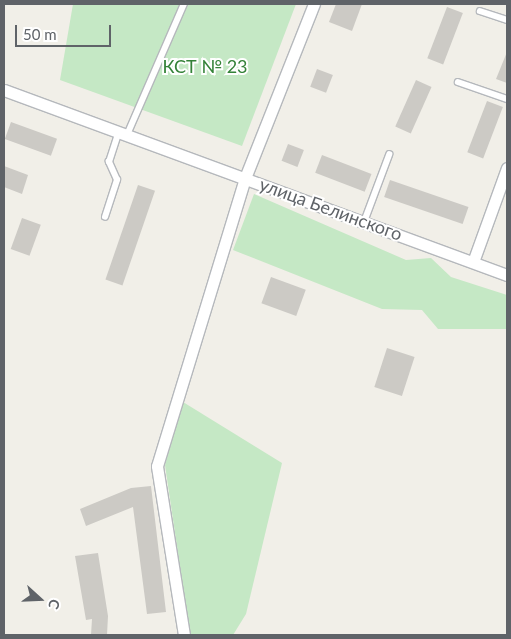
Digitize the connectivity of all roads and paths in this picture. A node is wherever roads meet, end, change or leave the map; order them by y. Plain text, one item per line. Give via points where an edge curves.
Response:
1 (184, 4) edge
2 (314, 4) edge
3 (480, 10) dead end
4 (507, 20) edge
5 (458, 82) dead end
6 (4, 90) edge
7 (507, 99) edge
8 (123, 133) junction
9 (389, 155) dead end
10 (507, 168) edge
11 (245, 178) junction
12 (105, 217) dead end
13 (364, 222) junction
14 (473, 262) junction
15 (507, 275) edge
16 (184, 635) edge

1 - 8 lane
2 - 11 street, улица Белинского
3 - 4 lane
5 - 7 lane
6 - 8 street
8 - 11 street
8 - 12 lane via 109,162 117,180
9 - 13 lane
10 - 14 street
11 - 13 street, улица Белинского
11 - 16 street via 157,466
13 - 14 street, улица Белинского
14 - 15 street, улица Белинского

